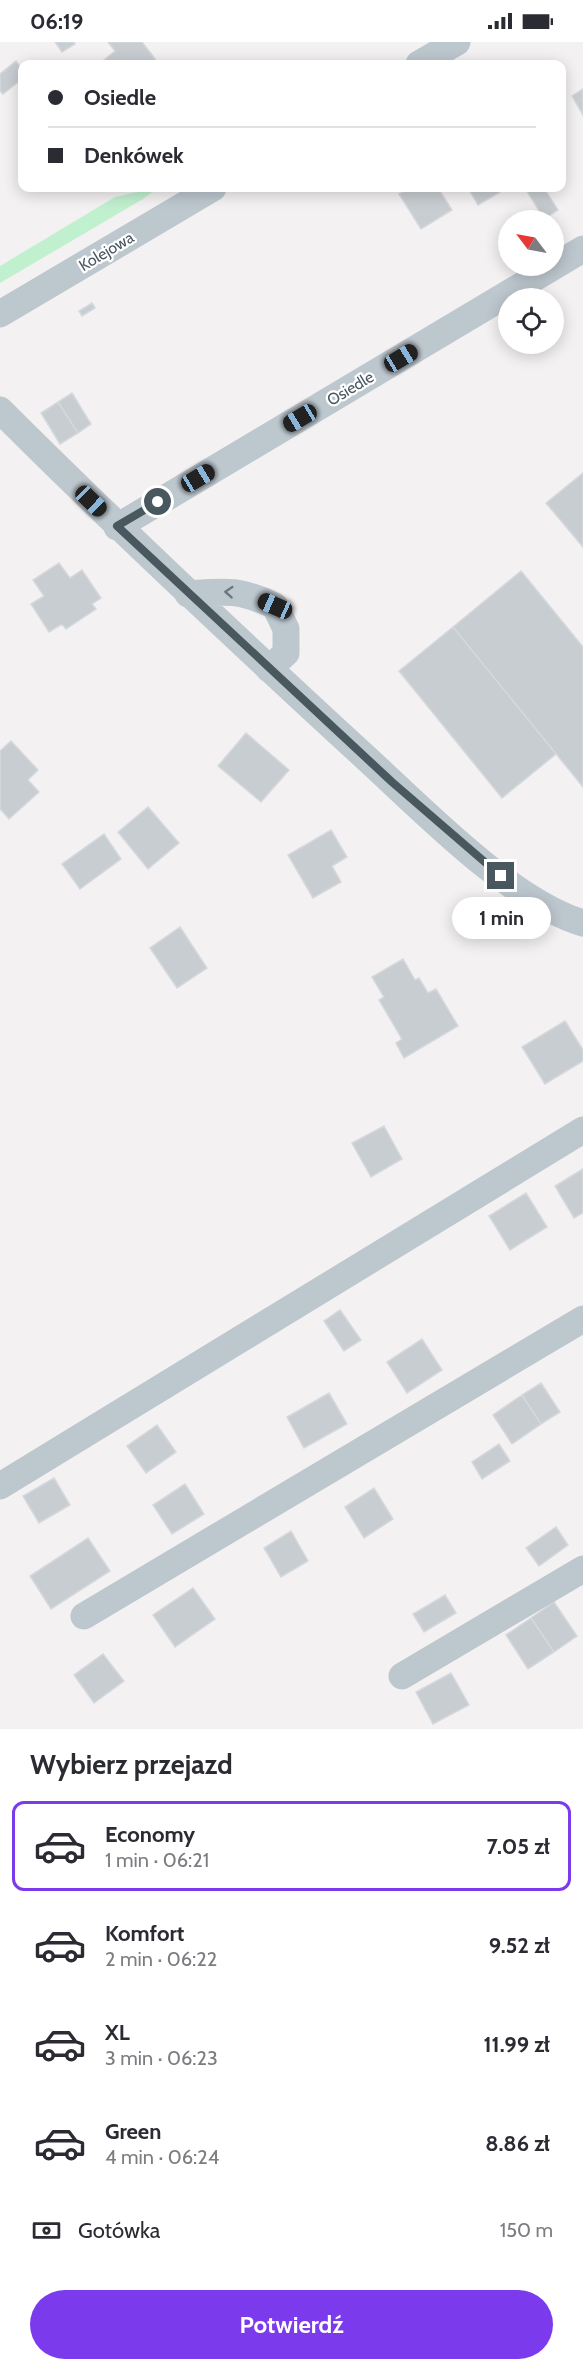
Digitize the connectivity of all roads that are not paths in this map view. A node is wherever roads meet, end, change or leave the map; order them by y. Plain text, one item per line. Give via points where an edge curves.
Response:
1 (457, 42) edge
2 (426, 60) edge
3 (206, 192) edge
4 (583, 249) edge
5 (0, 314) edge
6 (0, 410) edge
7 (117, 526) junction
8 (188, 594) junction
9 (269, 669) junction
10 (583, 923) edge
11 (583, 1130) edge
12 (583, 1319) edge
13 (0, 1486) edge
14 (583, 1569) edge
15 (84, 1616) dead end
16 (402, 1676) dead end

1 - 2 street
3 - 5 street, Kolejowa
4 - 7 street, Osiedle
6 - 7 street
7 - 8 street
8 - 9 street
9 -> 8 street via 286,652 286,629 275,606 228,591
9 - 10 street via 483,863 518,890 568,919
11 - 13 street
12 - 15 street
14 - 16 street

